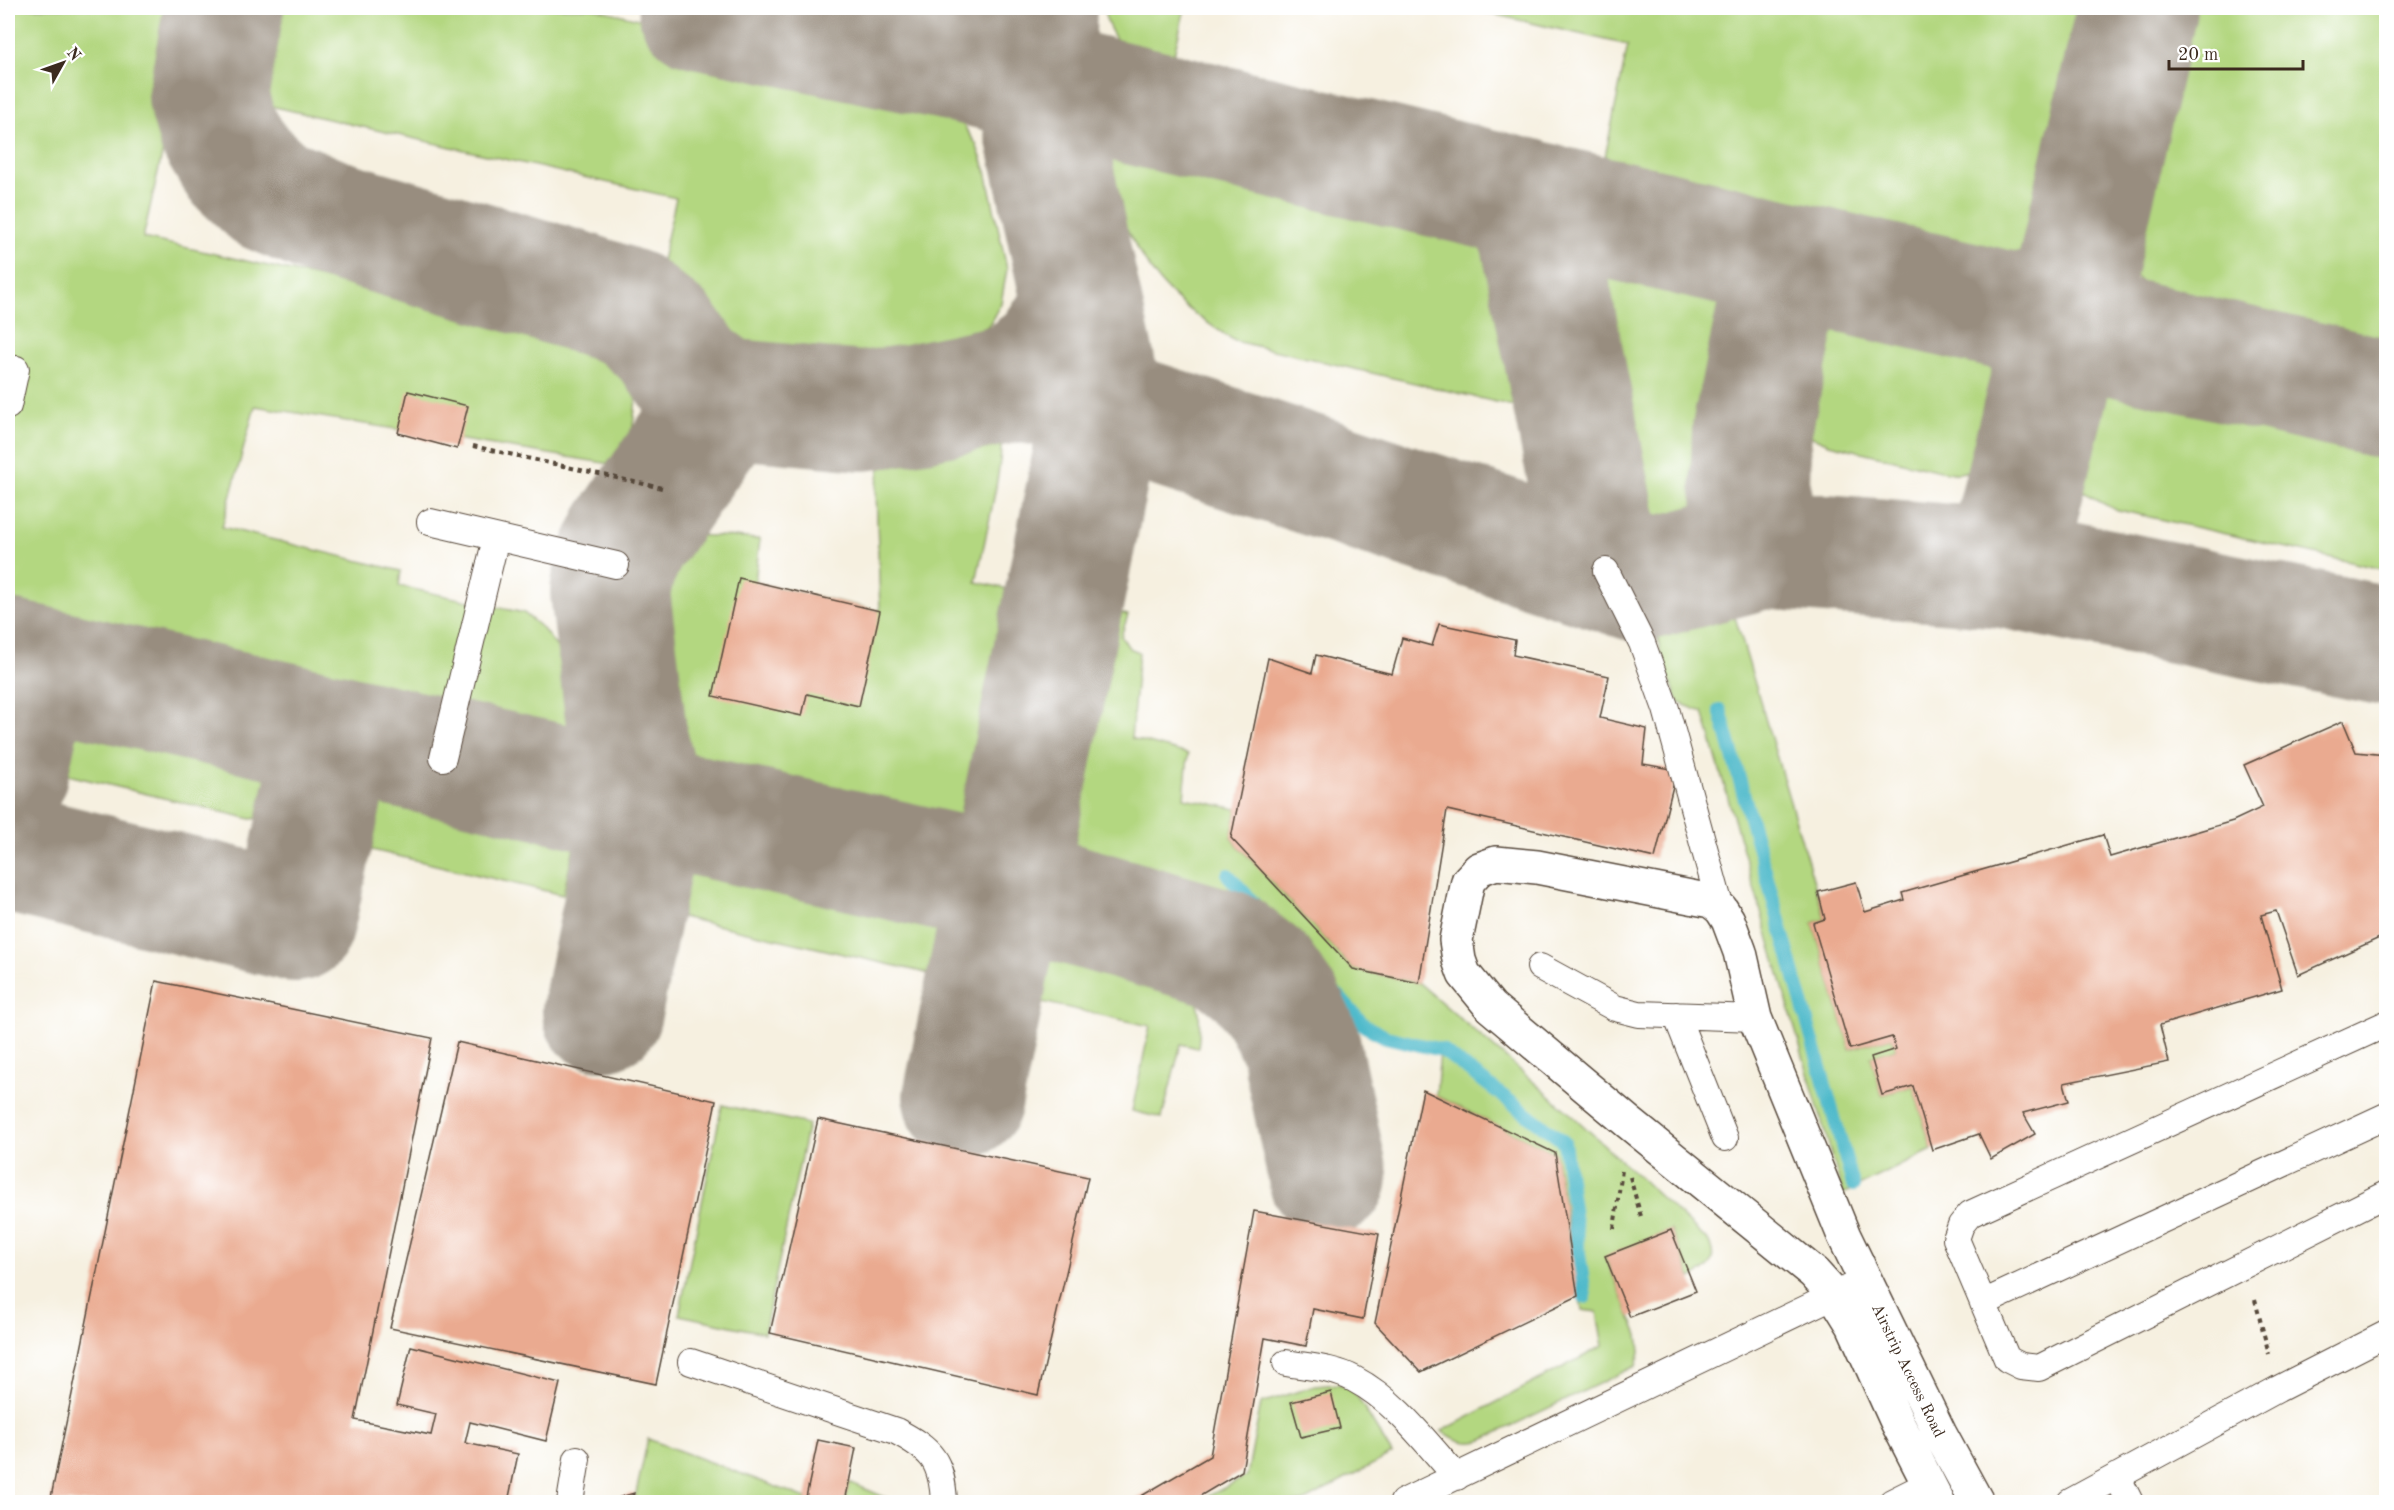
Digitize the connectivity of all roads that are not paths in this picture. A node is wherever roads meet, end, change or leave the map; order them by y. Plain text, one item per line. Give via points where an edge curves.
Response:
1 (16, 369) dead end
2 (8, 406) edge
3 (430, 522) dead end
4 (496, 538) junction
5 (616, 565) dead end
6 (1606, 572) dead end
7 (443, 758) dead end
8 (1721, 909) junction
9 (1540, 967) dead end
10 (1676, 1015) junction
11 (1755, 1018) junction
12 (2386, 1024) edge
13 (2386, 1116) edge
14 (1725, 1138) dead end
15 (2386, 1194) edge
16 (1864, 1278) junction
17 (1825, 1284) junction
18 (1983, 1303) junction
19 (1867, 1318) junction
20 (2386, 1334) edge
21 (691, 1362) dead end
22 (1286, 1363) dead end
23 (577, 1459) dead end
24 (2117, 1476) junction
25 (1457, 1477) junction
26 (1933, 1493) edge
27 (1895, 1501) edge
28 (570, 1503) edge
29 (944, 1503) edge
30 (1403, 1503) edge
31 (1977, 1503) edge
32 (2070, 1503) edge
33 (2130, 1503) edge

1 - 2 lane
3 - 4 lane
4 - 5 lane
4 - 7 lane
6 - 8 lane via 1642,643 1666,709
8 - 11 street, Airstrip Access Road via 1740,952
8 - 17 street, Airstrip Access Road via 1711,901 1693,897 1537,867 1496,863 1479,869 1468,881 1456,940 1459,960 1464,974 1491,1007 1626,1137
9 - 10 lane via 1616,1008 1639,1014
10 - 11 lane
10 - 14 lane
11 - 16 street, Airstrip Access Road
12 - 18 lane via 1970,1214 1960,1225 1956,1239
13 - 18 lane
15 - 18 lane via 2038,1368 2007,1359
16 - 17 lane
16 - 19 street, Airstrip Access Road
17 - 19 street, Airstrip Access Road
17 - 25 lane
19 - 26 street, Airstrip Access Road via 1908,1444
19 - 31 street, Airstrip Access Road via 1940,1434
20 - 24 lane
21 - 29 lane via 896,1431 918,1443 939,1468
22 - 25 lane via 1353,1378 1385,1400
23 - 28 lane
24 - 32 lane
24 - 33 lane
25 - 30 lane
26 - 27 lane

